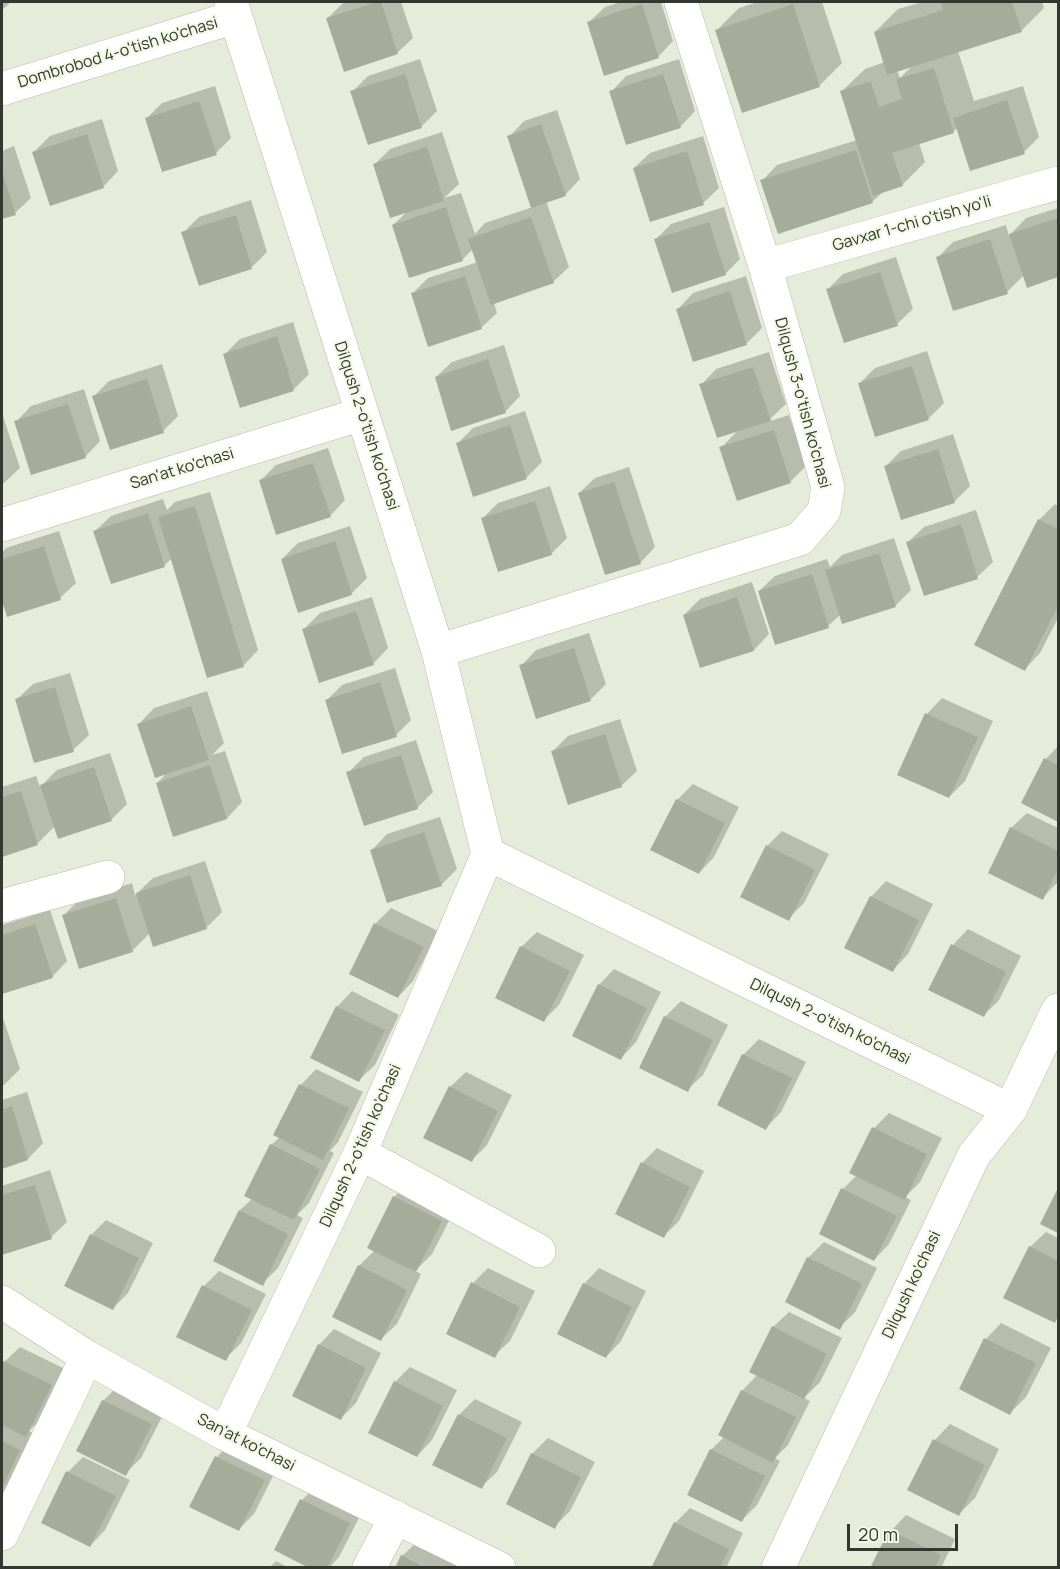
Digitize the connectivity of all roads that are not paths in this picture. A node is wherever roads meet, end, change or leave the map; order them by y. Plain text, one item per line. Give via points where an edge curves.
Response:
1 (681, 2) edge
2 (233, 9) edge
3 (2, 89) edge
4 (1059, 183) edge
5 (765, 266) junction
6 (362, 414) junction
7 (2, 525) edge
8 (438, 651) junction
9 (488, 854) junction
10 (108, 877) dead end
11 (2, 906) edge
12 (1059, 1010) edge
13 (1011, 1110) junction
14 (360, 1153) junction
15 (539, 1251) dead end
16 (2, 1302) edge
17 (87, 1357) junction
18 (225, 1434) junction
19 (396, 1517) junction
20 (2, 1534) edge
21 (369, 1568) edge
22 (499, 1568) edge
23 (778, 1568) edge

1 - 5 street, Dilqush 3-o'tish ko'chasi
2 - 3 street, Dombrobod 4-o'tish ko'chasi
2 - 6 street, Dilqush 2-o'tish ko'chasi
4 - 5 street, Gavxar 1-chi o'tish yo'li
5 - 8 street, Dilqush 3-o'tish ko'chasi via 828,487 824,511 800,539
6 - 7 street, San'at ko'chasi
6 - 8 street, Dilqush 2-o'tish ko'chasi
8 - 9 street, Dilqush 2-o'tish ko'chasi
9 - 13 street, Dilqush 2-o'tish ko'chasi
9 - 14 street, Dilqush 2-o'tish ko'chasi
10 - 11 street
12 - 13 street, Dilqush ko'chasi
13 - 23 street, Dilqush ko'chasi via 974,1155
14 - 15 street
14 - 18 street, Dilqush 2-o'tish ko'chasi
16 - 17 street, San'at ko'chasi
17 - 18 street, San'at ko'chasi
17 - 20 street
18 - 19 street, San'at ko'chasi
19 - 21 street
19 - 22 street, San'at ko'chasi

